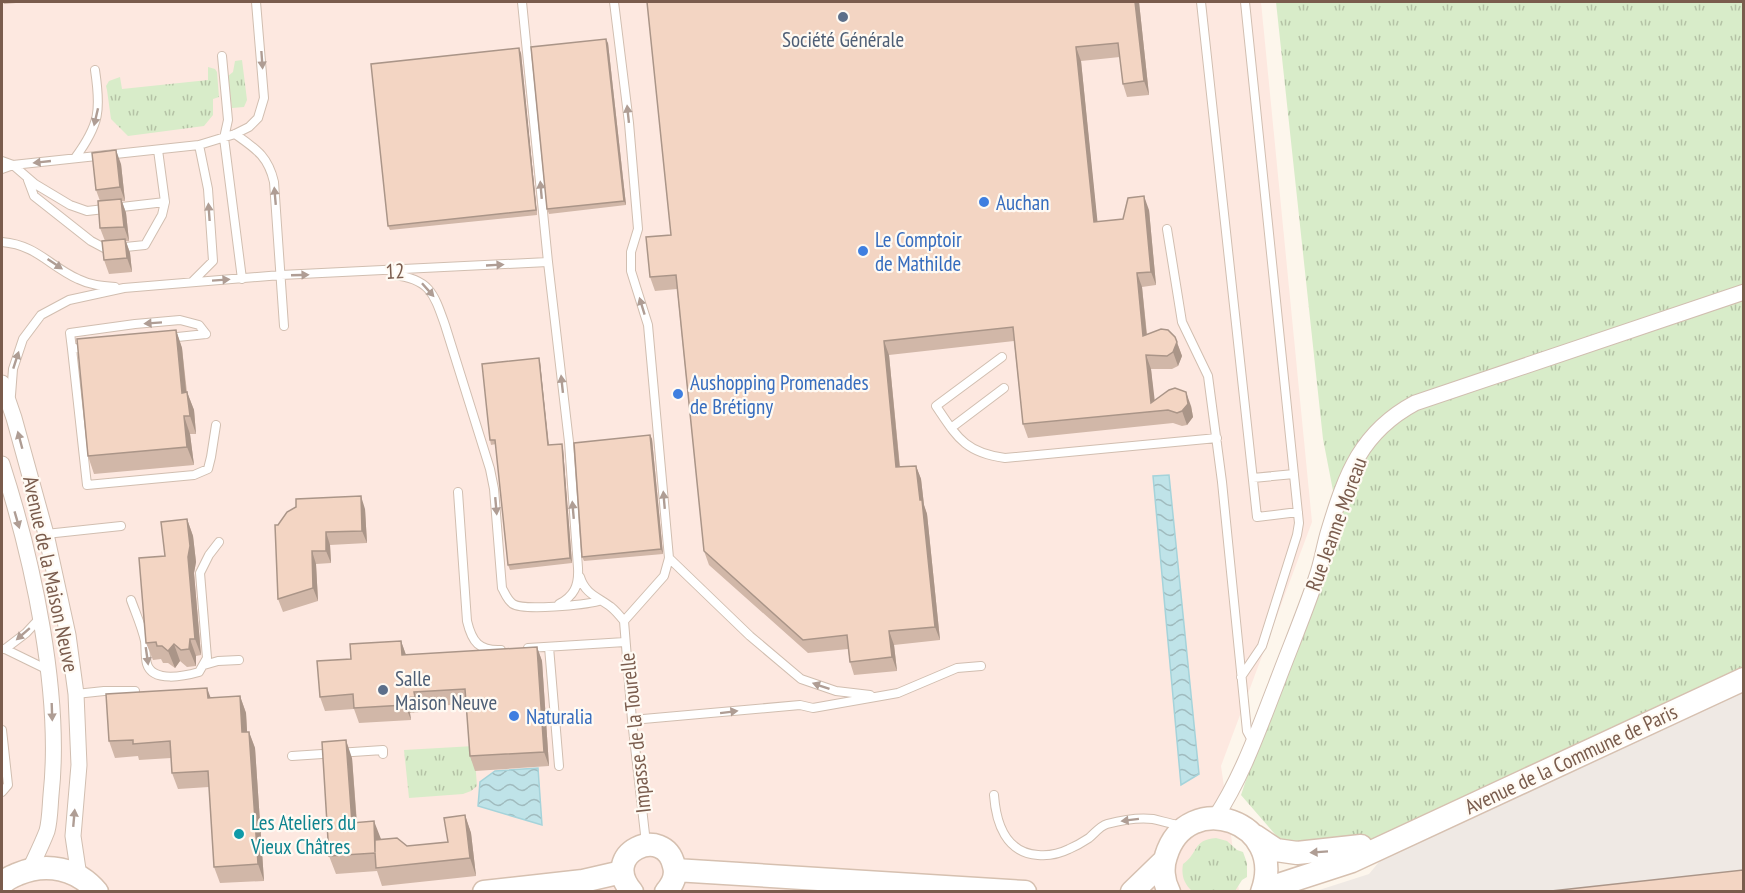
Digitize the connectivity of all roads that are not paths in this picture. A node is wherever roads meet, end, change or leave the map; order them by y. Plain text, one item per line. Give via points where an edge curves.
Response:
1 (256, 2) edge
2 (522, 2) edge
3 (614, 2) edge
4 (1201, 2) edge
5 (1245, 2) edge
6 (222, 56) dead end
7 (95, 70) dead end
8 (235, 134) junction
9 (224, 138) junction
10 (200, 145) junction
11 (158, 150) junction
12 (75, 158) junction
13 (2, 161) edge
14 (13, 165) junction
15 (2, 169) edge
16 (28, 177) junction
17 (165, 202) junction
18 (1167, 229) dead end
19 (2, 242) edge
20 (548, 262) junction
21 (375, 272) junction
22 (281, 275) junction
23 (242, 279) junction
24 (192, 282) junction
25 (124, 288) junction
26 (1743, 292) edge
27 (284, 326) dead end
28 (161, 339) edge
29 (95, 346) edge
30 (72, 349) junction
31 (1002, 357) dead end
32 (2, 383) edge
33 (1004, 388) dead end
34 (14, 418) junction
35 (216, 425) dead end
36 (951, 428) junction
37 (1217, 438) junction
38 (2, 464) edge
39 (1294, 474) junction
40 (1253, 478) junction
41 (458, 492) dead end
42 (1298, 512) junction
43 (121, 526) dead end
44 (46, 534) junction
45 (219, 542) dead end
46 (669, 558) junction
47 (578, 568) junction
48 (131, 600) dead end
49 (599, 601) junction
50 (559, 604) junction
51 (40, 618) junction
52 (624, 621) junction
53 (625, 642) junction
54 (549, 647) junction
55 (3, 649) edge
56 (506, 649) edge
57 (517, 649) edge
58 (239, 660) dead end
59 (204, 665) junction
60 (981, 666) dead end
61 (48, 669) junction
62 (1241, 677) junction
63 (1743, 679) edge
64 (135, 691) edge
65 (76, 694) junction
66 (878, 696) junction
67 (632, 720) junction
68 (2, 730) edge
69 (1253, 744) junction
70 (2, 746) edge
71 (383, 753) dead end
72 (292, 756) dead end
73 (559, 766) dead end
74 (2, 792) edge
75 (994, 795) dead end
76 (1215, 818) junction
77 (1187, 826) junction
78 (1255, 836) junction
79 (1398, 839) junction
80 (646, 844) junction
81 (1164, 861) junction
82 (30, 868) junction
83 (675, 870) junction
84 (79, 876) junction
85 (627, 882) edge
86 (2, 884) edge
87 (531, 889) edge
88 (97, 891) edge
89 (484, 891) edge
90 (666, 891) edge
91 (1025, 891) edge
92 (1132, 891) edge
93 (1169, 891) edge
94 (1262, 891) edge

1 -> 8 lane via 264,98 258,118
20 -> 2 lane
46 -> 3 lane via 648,325 631,271 638,229
4 - 40 lane
5 - 39 lane
6 - 9 lane via 228,120
7 -> 12 lane via 100,99 97,120
8 - 9 lane
22 -> 8 lane via 271,167 261,153
9 - 10 lane
9 - 23 lane
10 - 11 lane
24 -> 10 lane via 213,261 208,189
11 - 12 lane
11 - 17 lane
12 -> 14 lane
13 - 14 lane
14 - 15 lane
14 - 16 lane
16 - 17 lane via 70,206 87,211
16 - 17 lane via 34,196 106,249 145,245
18 - 37 lane via 1182,322 1208,376
19 -> 25 lane via 34,250 77,279
21 -> 20 lane, 12
47 -> 20 lane via 569,442
22 -> 21 lane, 12
21 -> 50 lane via 412,277 428,287 438,304 490,469 506,597 513,604 529,608
22 - 23 lane, 12
22 - 27 lane
24 -> 23 lane, 12
24 - 25 lane, 12
34 -> 25 lane via 13,369 23,339 41,315 69,300
26 - 69 street, Rue Jeanne Moreau via 1438,394 1402,410 1378,429 1353,465 1317,577
28 -> 30 lane via 206,334 189,321 135,324 70,333
29 - 30 lane
30 - 35 lane via 87,485 194,475 208,469
31 - 36 lane via 936,406
32 - 34 street, Avenue de la Maison Neuve
33 - 36 lane
44 -> 34 street, Avenue de la Maison Neuve
36 - 37 lane via 971,448 1005,458
37 - 62 lane
38 -> 51 street, Avenue de la Maison Neuve
39 - 40 lane
39 - 42 lane
40 - 42 lane via 1257,517
41 - 56 lane via 470,634 483,649
42 - 62 lane via 1297,536 1262,646
43 - 44 lane
44 - 65 street, Avenue de la Maison Neuve via 68,635
45 - 59 lane via 200,573 207,658
46 - 52 lane via 664,576
66 -> 46 lane via 836,692 801,679 757,643
47 - 49 lane via 587,591
47 - 50 lane via 574,592
48 -> 59 lane via 152,672 162,676 188,675 199,672
49 - 50 lane
49 - 52 lane via 608,604
51 -> 55 lane
51 - 61 street, Avenue de la Maison Neuve
52 - 53 lane, Impasse de la Tourelle
53 - 54 lane
53 - 67 lane, Impasse de la Tourelle
54 - 57 lane
54 - 73 lane via 559,705
55 - 61 lane
58 - 59 lane
60 - 66 lane via 957,668 898,693
61 -> 82 street, Avenue de la Maison Neuve via 54,768 47,829
62 - 69 lane via 1247,731
63 - 79 street, Avenue de la Commune de Paris
64 - 65 lane
84 -> 65 street, Avenue de la Maison Neuve via 73,836 79,765
67 -> 66 lane via 800,705 813,708
67 - 80 lane, Impasse de la Tourelle
68 - 70 lane
69 - 76 street, Rue Jeanne Moreau
70 - 74 lane via 8,784
71 - 72 lane
77 -> 75 lane via 1145,819 1121,820 1104,825 1068,850 1051,856 1033,855 1015,848 1002,832
76 - 77 street
76 - 78 street, Avenue de la Commune de Paris via 1244,826
77 - 81 street via 1168,848
79 -> 78 street, Avenue de la Commune de Paris via 1297,853 1276,850
78 - 94 street via 1266,862
79 - 94 street, Avenue de la Commune de Paris via 1352,861
80 - 83 street via 666,851
80 - 85 street via 636,848 624,862
81 - 92 street
81 - 93 street
82 - 84 street via 55,868
82 - 86 street
83 - 90 street via 675,879
83 - 91 street
84 - 88 street
85 - 87 street via 583,881
87 - 89 street

